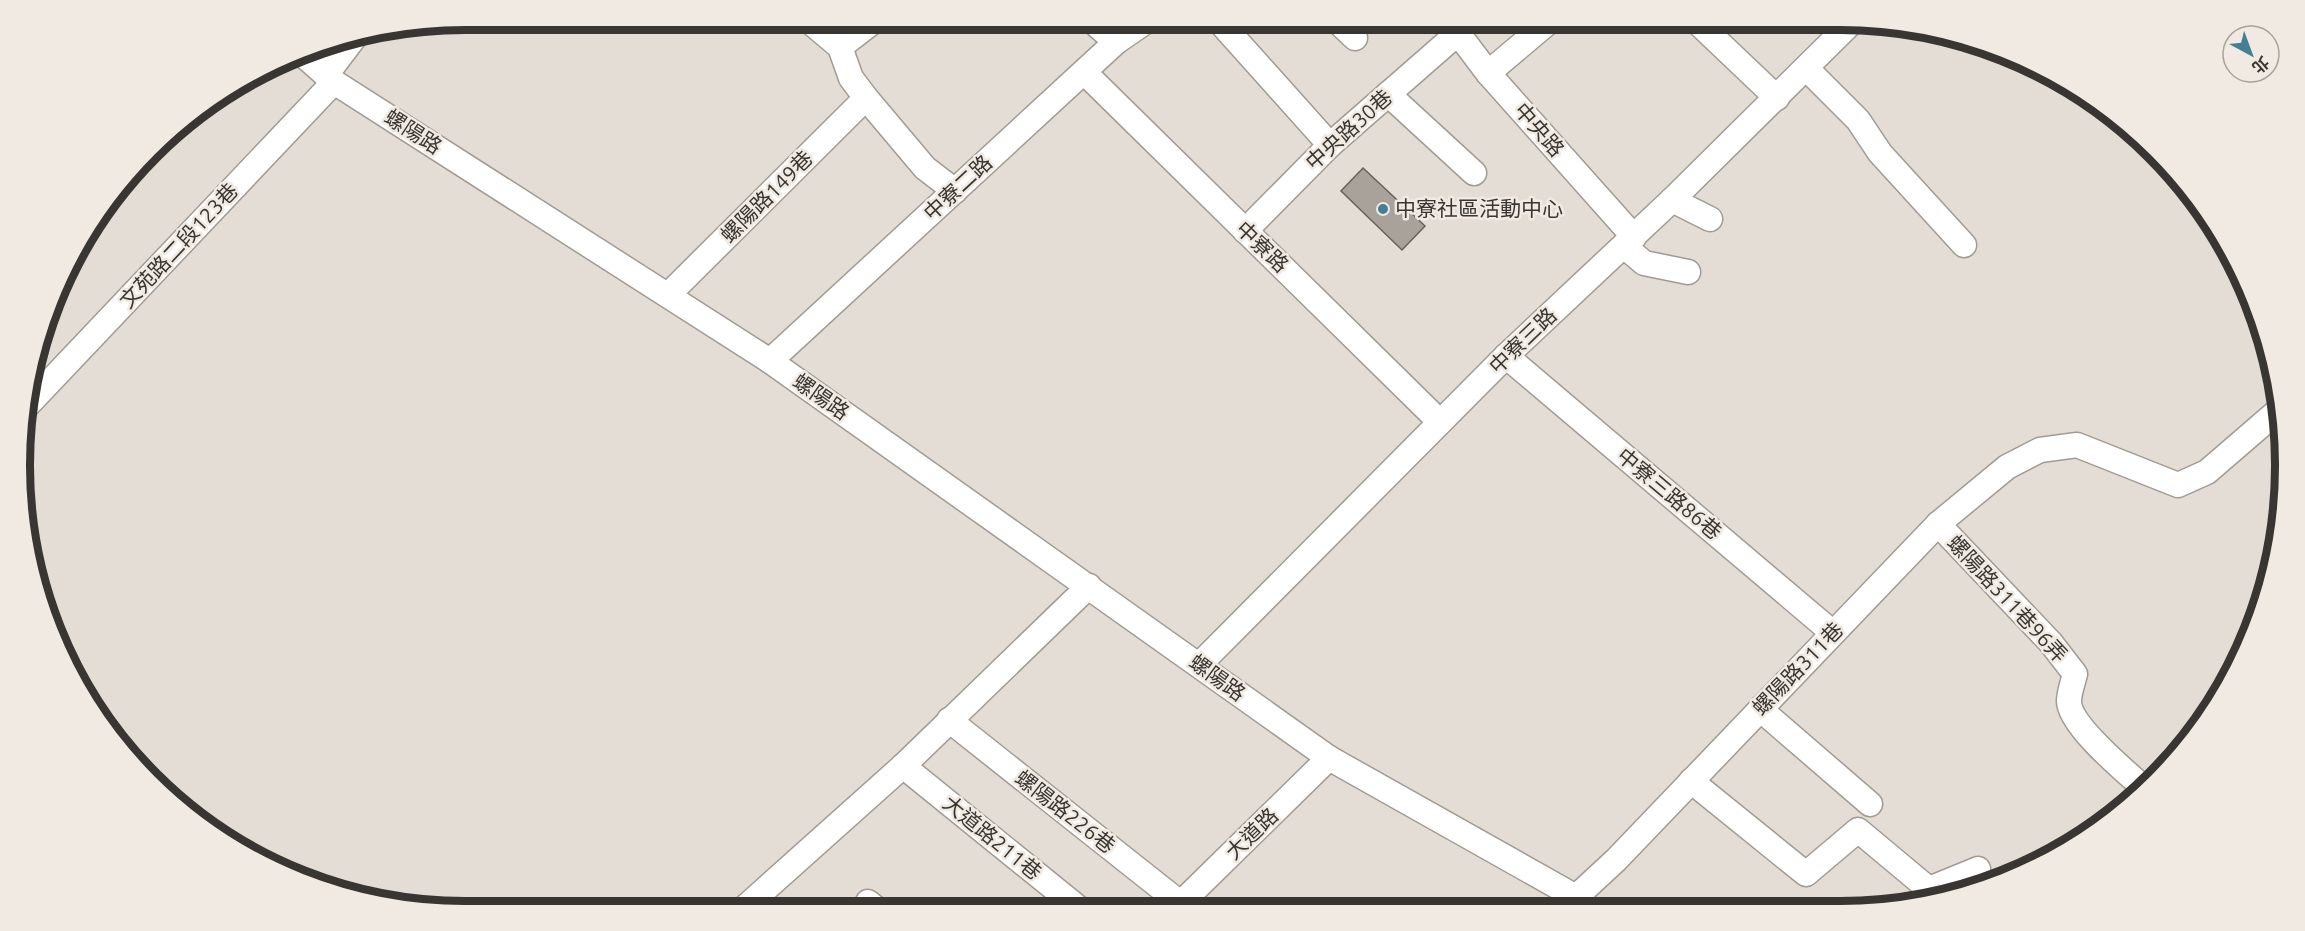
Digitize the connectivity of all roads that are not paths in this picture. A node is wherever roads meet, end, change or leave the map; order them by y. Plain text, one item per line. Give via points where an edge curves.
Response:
1 (820, 30) edge
2 (862, 30) edge
3 (1102, 30) edge
4 (1133, 30) edge
5 (1227, 30) edge
6 (1346, 30) edge
7 (1449, 30) edge
8 (1456, 30) edge
9 (1539, 30) edge
10 (1706, 30) edge
11 (1844, 30) edge
12 (1355, 38) dead end
13 (1116, 42) junction
14 (349, 46) edge
15 (840, 47) junction
16 (308, 60) edge
17 (1806, 68) junction
18 (1084, 72) junction
19 (1488, 73) junction
20 (330, 79) junction
21 (1388, 94) junction
22 (866, 98) junction
23 (1777, 98) junction
24 (1330, 145) junction
25 (1474, 173) dead end
26 (955, 191) junction
27 (1672, 200) junction
28 (1710, 219) dead end
29 (1245, 231) junction
30 (1629, 241) junction
31 (1964, 244) dead end
32 (1688, 272) dead end
33 (668, 295) junction
34 (1506, 356) junction
35 (770, 361) junction
36 (36, 396) edge
37 (2272, 416) edge
38 (1440, 422) junction
39 (1938, 524) junction
40 (1089, 586) junction
41 (1833, 633) junction
42 (1199, 664) junction
43 (1760, 709) junction
44 (949, 720) junction
45 (1329, 758) junction
46 (903, 766) junction
47 (1691, 781) junction
48 (2138, 782) edge
49 (1870, 804) dead end
50 (1978, 869) dead end
51 (1941, 889) edge
52 (1931, 891) edge
53 (752, 901) edge
54 (1070, 901) edge
55 (1171, 901) edge
56 (1182, 901) edge
57 (1580, 901) edge
58 (1585, 901) edge

1 - 15 street
2 - 15 street
3 - 13 street
4 - 13 street, 中寮二路
5 - 24 street
6 - 12 street
7 - 21 street, 中央路30巷
8 - 19 street, 中央路
9 - 19 street
10 - 23 street
11 - 17 street, 中寮三路
13 - 18 street, 中寮二路
14 - 20 street, 文苑路二段123巷
15 - 22 street via 851,78
16 - 20 street, 螺陽路
17 - 23 street, 中寮三路
17 - 31 street via 1858,120 1880,153
18 - 26 street, 中寮二路
18 - 29 street, 中寮路
19 - 30 street, 中央路
20 - 33 street, 螺陽路
20 - 36 street, 文苑路二段123巷
21 - 24 street, 中央路30巷
21 - 25 street
22 - 26 street via 925,168
22 - 33 street, 螺陽路149巷
23 - 27 street, 中寮三路
24 - 29 street, 中央路30巷
26 - 35 street, 中寮二路
27 - 28 street
27 - 30 street, 中寮三路
29 - 38 street, 中寮路
30 - 32 street, 中央路 via 1644,263
30 - 34 street, 中寮三路
33 - 35 street, 螺陽路
34 - 38 street, 中寮三路
34 - 41 street, 中寮三路86巷
35 - 40 street, 螺陽路
37 - 39 street, 螺陽路311巷 via 2207,472 2178,485 2077,445 2040,450 2007,467
38 - 42 street, 中寮三路
39 - 41 street, 螺陽路311巷
39 - 48 street, 螺陽路311巷96弄 via 2051,643 2075,674 2069,702 2073,716
40 - 42 street, 螺陽路
40 - 44 street
41 - 43 street, 螺陽路311巷
42 - 45 street, 螺陽路
43 - 47 street, 螺陽路311巷
43 - 49 street
44 - 46 street
44 - 55 street, 螺陽路226巷
45 - 56 street, 大道路
45 - 57 street, 螺陽路311巷
46 - 53 street
46 - 54 street, 大道路211巷
47 - 52 street via 1806,874 1858,830
47 - 58 street, 螺陽路311巷 via 1616,860
50 - 51 street

